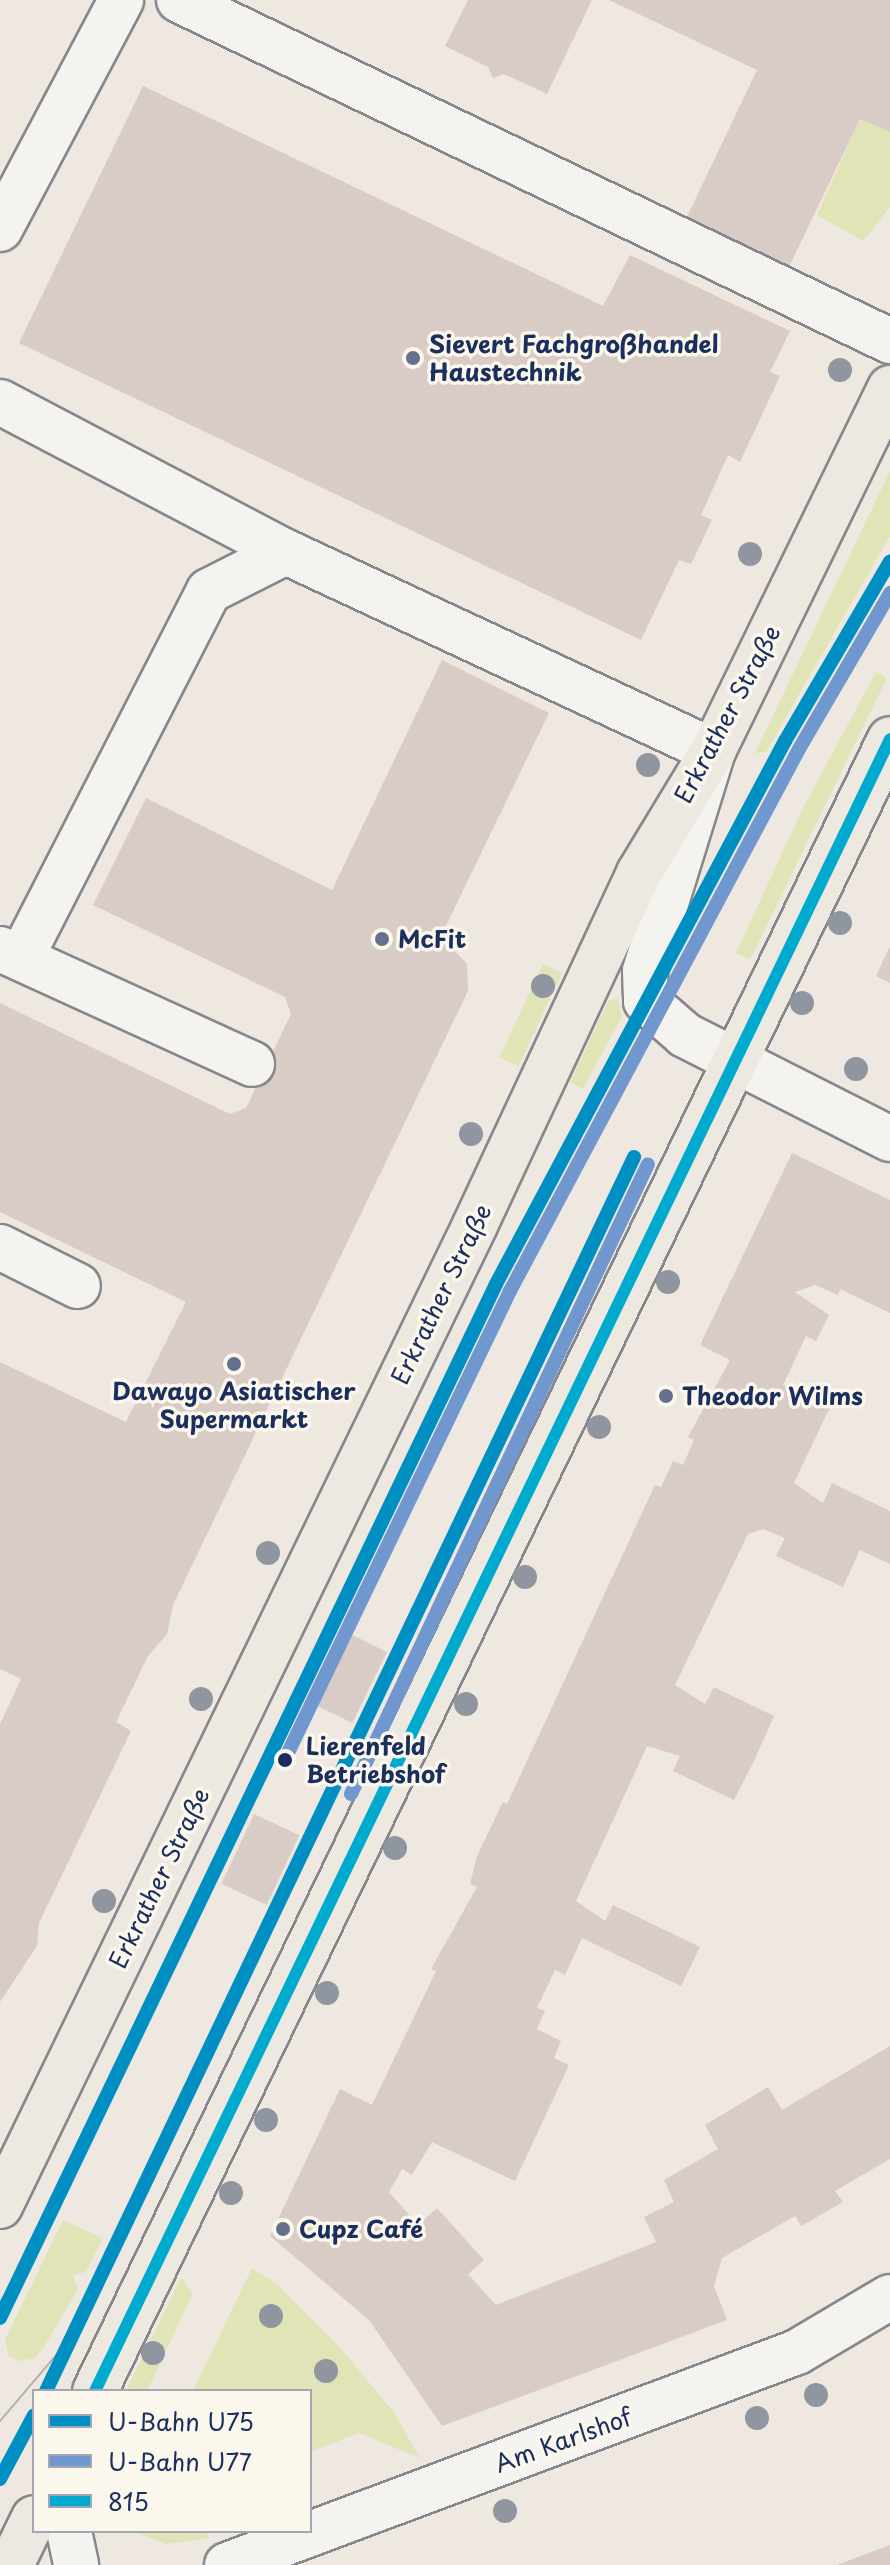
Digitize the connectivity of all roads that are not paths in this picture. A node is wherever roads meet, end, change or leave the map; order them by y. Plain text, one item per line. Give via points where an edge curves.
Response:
1 (121, 0) edge
2 (179, 0) edge
3 (0, 229) edge
4 (890, 341) edge
5 (890, 388) edge
6 (0, 402) edge
7 (286, 552) junction
8 (890, 739) edge
9 (713, 751) junction
10 (10, 953) edge
11 (733, 1059) junction
12 (252, 1064) dead end
13 (890, 1139) edge
14 (0, 1247) edge
15 (78, 1286) dead end
16 (0, 2206) edge
17 (890, 2297) edge
18 (96, 2389) edge
19 (32, 2522) edge
20 (69, 2533) edge
21 (11, 2565) edge
22 (76, 2565) edge
23 (227, 2565) edge

1 - 3 street
2 - 4 street
5 - 9 main road, Erkrather Straße
6 - 7 street
7 - 9 street
7 - 10 street via 209,591
8 - 11 main road
9 - 11 street via 645,971 644,990 646,1001 685,1035
9 - 16 main road, Erkrather Straße via 639,873 468,1240
10 - 12 street
11 - 13 street
11 - 18 main road
14 - 15 street
17 - 23 street, Am Karlshof via 797,2352
19 - 21 main road
20 - 22 street

